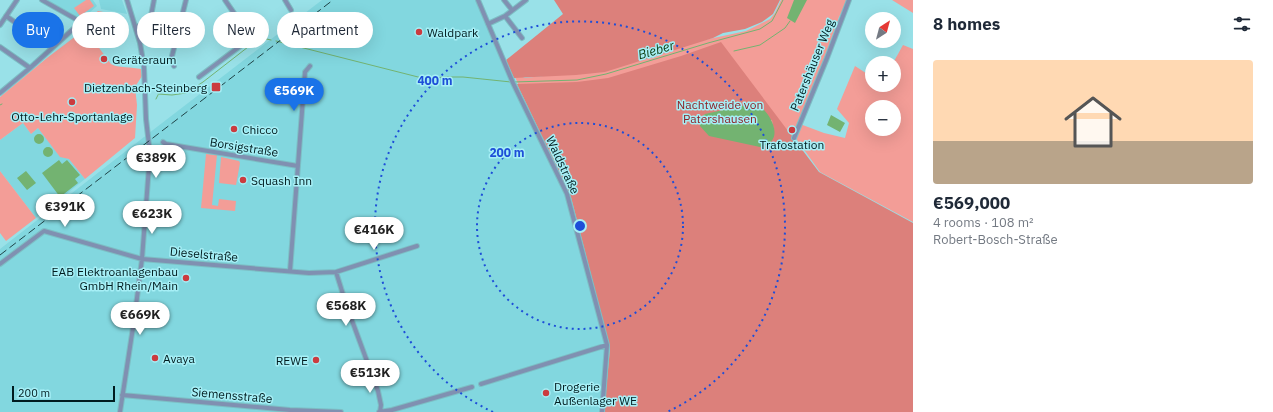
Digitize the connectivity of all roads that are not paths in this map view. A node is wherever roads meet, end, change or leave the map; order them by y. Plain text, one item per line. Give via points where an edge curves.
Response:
1 (17, 0) edge
2 (42, 0) edge
3 (127, 0) edge
4 (154, 0) edge
5 (186, 0) edge
6 (225, 0) edge
7 (285, 0) edge
8 (478, 0) edge
9 (504, 0) edge
10 (526, 0) edge
11 (849, 0) edge
12 (291, 10) dead end
13 (512, 10) junction
14 (63, 12) edge
15 (64, 12) edge
16 (6, 16) junction
17 (505, 16) junction
18 (12, 20) edge
19 (488, 24) junction
20 (0, 25) edge
21 (136, 27) junction
22 (64, 37) edge
23 (522, 38) dead end
24 (0, 47) edge
25 (52, 48) edge
26 (174, 66) dead end
27 (310, 66) dead end
28 (30, 68) junction
29 (199, 77) dead end
30 (0, 93) edge
31 (794, 138) dead end
32 (163, 142) dead end
33 (298, 166) junction
34 (417, 246) dead end
35 (142, 258) junction
36 (0, 264) edge
37 (290, 271) junction
38 (336, 272) junction
39 (607, 345) junction
40 (481, 384) dead end
41 (472, 387) dead end
42 (122, 396) junction
43 (290, 411) edge
44 (120, 412) edge
45 (341, 412) edge
46 (380, 412) edge
47 (602, 412) edge

1 - 16 street
2 - 14 street
3 - 21 street
4 - 21 street via 150,22
5 - 26 street via 171,60
6 - 29 street via 251,38
7 - 12 street
8 - 19 street, Waldstraße
9 - 13 street
10 - 13 street
11 - 31 street, Patershäuser Weg
13 - 17 street
15 - 22 street via 81,22
16 - 18 street
16 - 20 street
17 - 19 street
17 - 23 street
19 - 39 street, Waldstraße via 567,194
21 - 35 street via 144,67 150,153
24 - 28 street
25 - 28 street
27 - 33 street via 305,72
28 - 30 street
32 - 33 street, Borsigstraße
33 - 37 street
34 - 38 street, Dieselstraße
35 - 36 street, Dieselstraße via 44,231
35 - 37 street, Dieselstraße
35 - 42 street
37 - 38 street, Dieselstraße
38 - 46 street via 378,391
39 - 40 street
39 - 47 street, Waldstraße
41 - 46 street
42 - 43 street, Siemensstraße
42 - 44 street
43 - 45 street, Siemensstraße

